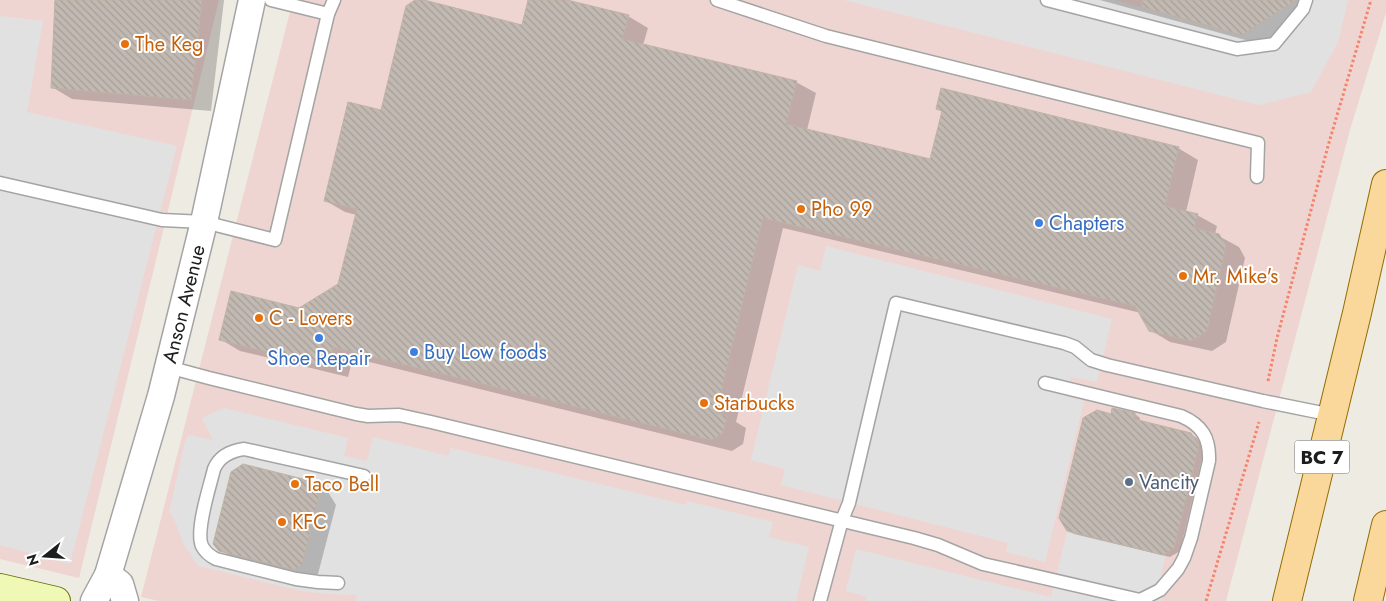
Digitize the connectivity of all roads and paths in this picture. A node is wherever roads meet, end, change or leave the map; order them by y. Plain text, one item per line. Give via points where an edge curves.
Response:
1 (252, 0) edge
2 (271, 0) edge
3 (334, 0) edge
4 (717, 0) edge
5 (1046, 0) edge
6 (1306, 0) edge
7 (1371, 0) edge
8 (328, 14) junction
9 (1257, 177) dead end
10 (0, 183) edge
11 (1386, 184) edge
12 (204, 222) junction
13 (168, 367) junction
14 (1268, 378) dead end
15 (1045, 383) dead end
16 (1332, 415) junction
17 (1258, 425) dead end
18 (364, 476) dead end
19 (842, 520) junction
20 (1386, 525) edge
21 (108, 575) junction
22 (338, 583) dead end
23 (0, 588) edge
24 (1140, 600) edge
25 (56, 601) edge
26 (94, 601) edge
27 (125, 601) edge
28 (820, 601) edge
29 (1206, 601) edge
30 (1287, 601) edge
31 (1368, 601) edge

1 - 12 street, Anson Avenue
2 - 8 lane
3 - 8 lane
4 - 9 lane via 826,36 1258,143
5 - 6 lane via 1237,49 1274,44 1303,9
7 - 14 path via 1328,146
8 - 12 lane via 275,240
10 - 12 lane via 162,220
11 - 16 main road, BC 7
12 - 13 street, Anson Avenue
13 - 19 lane via 356,414 399,415 431,422
13 - 21 street, Anson Avenue via 150,439
15 - 24 lane via 1182,416 1196,425 1206,439 1209,461 1186,554 1162,588
16 - 19 lane via 1107,365 1091,360 1068,344 896,303 849,503
16 - 30 main road, BC 7
17 - 29 path
18 - 22 lane via 244,449 222,456 214,469 200,529 206,552 216,559 287,576
19 - 24 lane via 931,542 983,564
19 - 28 lane
20 - 31 main road
21 - 26 street, Anson Avenue
21 - 27 street via 120,584
23 - 25 main road

